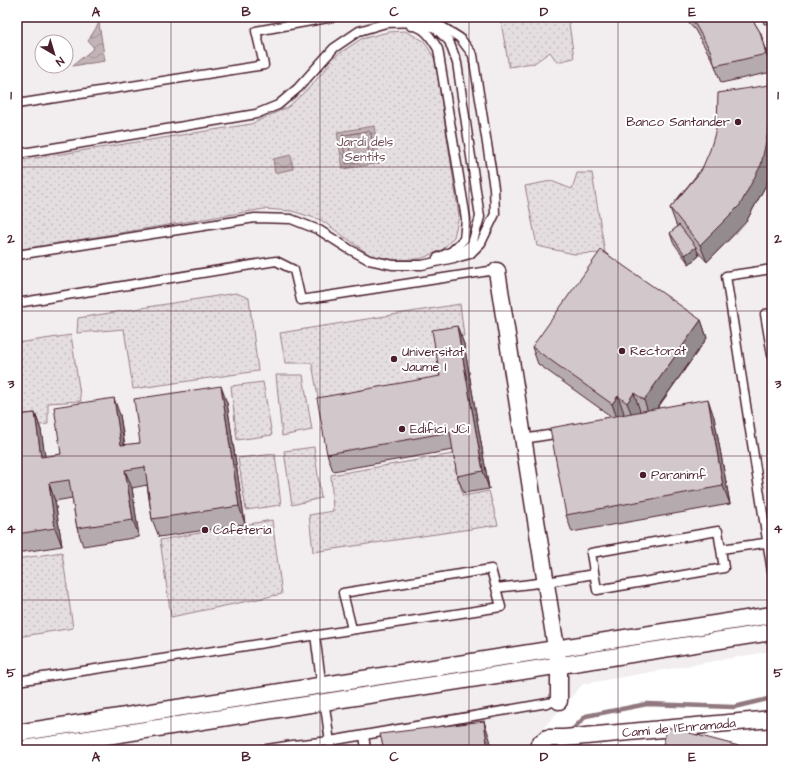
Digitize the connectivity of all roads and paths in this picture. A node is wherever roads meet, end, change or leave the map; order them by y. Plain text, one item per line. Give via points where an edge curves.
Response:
1 (333, 17) edge
2 (422, 24) junction
3 (359, 31) junction
4 (17, 104) edge
5 (17, 154) edge
6 (17, 255) edge
7 (454, 258) junction
8 (422, 265) junction
9 (772, 269) edge
10 (493, 271) joint
11 (17, 303) edge
12 (772, 313) edge
13 (772, 355) edge
14 (568, 432) edge
15 (523, 439) junction
16 (770, 542) edge
17 (721, 549) junction
18 (772, 572) edge
19 (594, 574) junction
20 (547, 582) junction
21 (496, 588) junction
22 (772, 615) edge
23 (352, 630) junction
24 (772, 632) edge
25 (315, 635) junction
26 (556, 648) junction
27 (559, 666) junction
28 (17, 681) edge
29 (322, 686) junction
30 (559, 701) joint
31 (324, 702) junction
32 (772, 719) edge
33 (17, 733) edge
34 (364, 735) junction
35 (330, 741) junction
36 (539, 744) dead end
37 (294, 747) edge
38 (17, 750) edge
39 (261, 750) edge
40 (331, 750) edge
41 (366, 750) edge

1 - 4 lane via 256,31 264,65
2 - 3 lane via 386,23
2 - 7 lane via 435,28 449,41 457,63 480,217 472,244
2 - 7 lane via 438,24 460,38 473,55 494,188 495,214 481,242 470,254
3 - 5 lane via 334,48 298,88 278,105 256,114
3 - 8 lane via 416,26 429,35 438,49 466,219 464,239 452,251
6 - 8 lane via 255,218 290,219 319,230 369,260 393,265
7 - 8 lane
9 - 16 lane via 726,276
10 - 11 lane via 301,300 294,270 276,261
10 - 15 street
12 - 13 lane via 765,314
14 - 15 lane
15 - 20 street
16 - 17 lane
16 - 18 lane
17 - 19 lane via 724,568 597,590
17 - 19 lane via 718,531 591,553
19 - 20 lane
20 - 21 lane
20 - 26 street
21 - 23 lane via 501,607
21 - 23 lane via 491,569 343,593
22 - 26 street
23 - 25 lane
24 - 27 street
25 - 28 lane
25 - 29 lane
26 - 27 street
26 - 29 street
27 - 30 street
27 - 31 street
29 - 31 lane
29 - 33 street
30 - 34 lane
31 - 35 lane
31 - 38 street
32 - 36 street, Camí de l'Enramada via 547,738
34 - 35 lane
34 - 41 lane
35 - 37 lane
35 - 40 lane
37 - 39 lane

